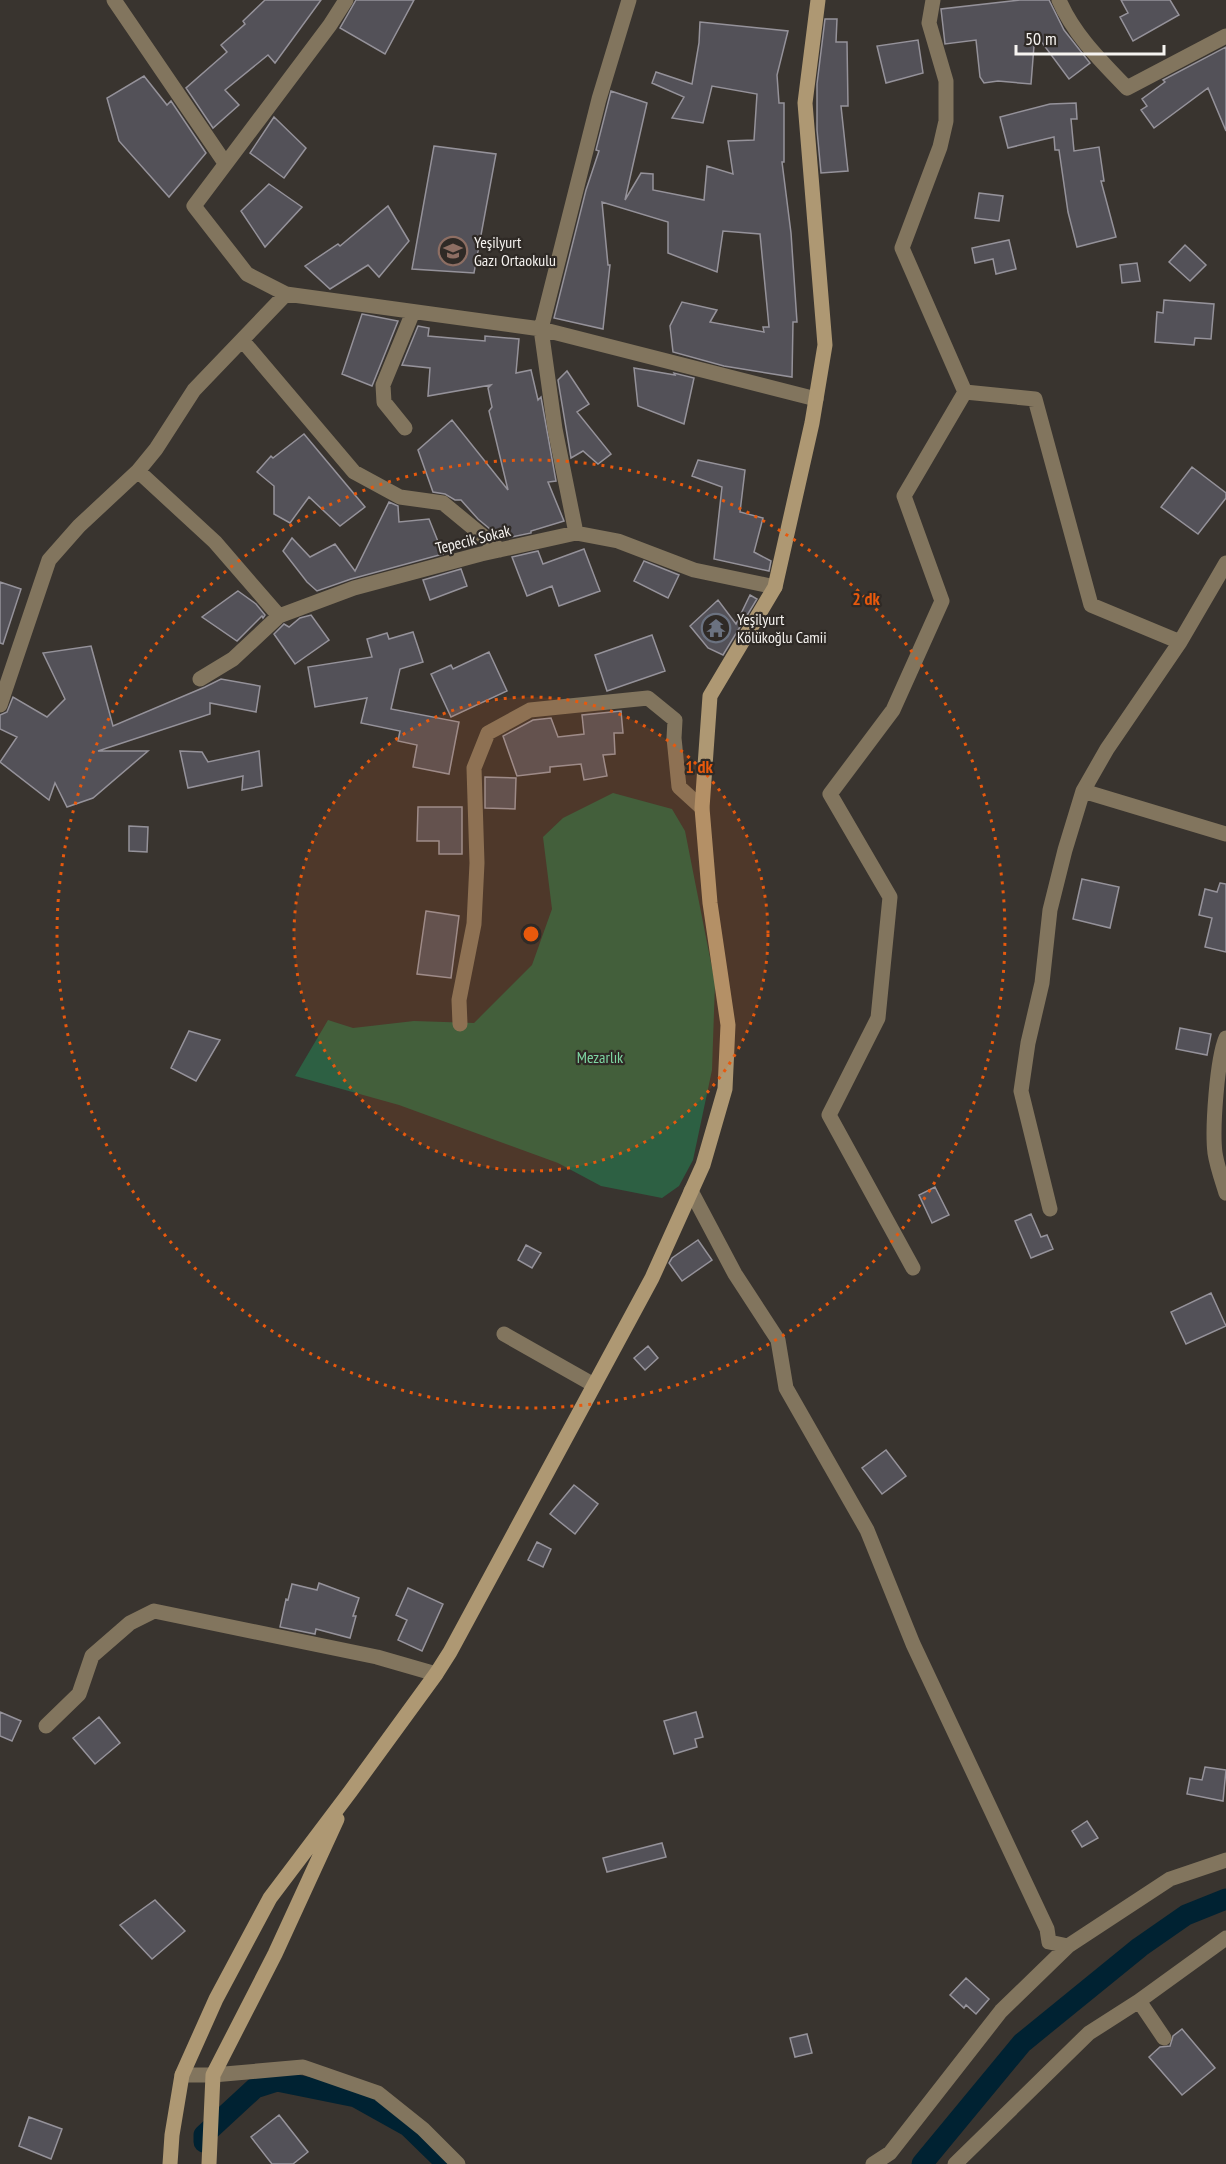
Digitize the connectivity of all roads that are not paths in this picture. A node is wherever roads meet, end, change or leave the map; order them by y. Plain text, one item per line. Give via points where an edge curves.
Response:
1 (114, 0) edge
2 (346, 0) edge
3 (629, 0) edge
4 (818, 0) edge
5 (933, 0) edge
6 (1059, 0) edge
7 (1226, 36) edge
8 (225, 163) junction
9 (286, 294) junction
10 (413, 312) junction
11 (541, 329) junction
12 (242, 340) junction
13 (965, 392) junction
14 (816, 399) junction
15 (405, 428) dead end
16 (138, 471) junction
17 (576, 533) junction
18 (500, 550) junction
19 (1226, 563) edge
20 (775, 587) junction
21 (279, 616) junction
22 (1180, 642) junction
23 (200, 679) dead end
24 (0, 705) edge
25 (1083, 791) junction
26 (702, 808) junction
27 (1226, 834) edge
28 (460, 1024) dead end
29 (1226, 1038) edge
30 (691, 1191) junction
31 (1226, 1193) edge
32 (1050, 1209) dead end
33 (913, 1268) dead end
34 (504, 1334) dead end
35 (594, 1385) junction
36 (436, 1674) junction
37 (46, 1726) dead end
38 (350, 1792) junction
39 (1226, 1860) edge
40 (1226, 1938) edge
41 (1068, 1946) junction
42 (1139, 2001) junction
43 (1164, 2037) dead end
44 (182, 2075) junction
45 (213, 2075) junction
46 (170, 2164) edge
47 (209, 2164) edge
48 (458, 2164) edge
49 (873, 2164) edge
50 (956, 2164) edge

1 - 8 street
2 - 8 street
3 - 11 street via 599,99
4 - 14 main road via 805,103 825,345
5 - 13 street via 929,23 946,81 946,121 902,248
6 - 7 street via 1068,21 1127,88
8 - 9 street via 194,206 247,274
9 - 10 street
9 - 12 street
10 - 11 street
10 - 15 street via 383,385 384,402
11 - 14 street
11 - 17 street via 555,429
12 - 16 street via 194,390
12 - 18 street via 354,472 400,496 443,503
13 - 22 street via 1035,399 1091,605
13 - 33 street via 904,496 942,601 892,710 830,794 890,897 878,1017 829,1115
14 - 20 main road
16 - 21 street via 215,542
16 - 24 street via 49,560
17 - 18 street, Tepecik Sokak
17 - 20 street, Tepecik Sokak via 618,541 694,570
18 - 21 street, Tepecik Sokak via 354,588
19 - 22 street
20 - 26 main road via 710,696
21 - 23 street, Tepecik Sokak via 233,659
22 - 25 street
25 - 27 street
25 - 32 street via 1050,910 1042,983 1021,1090
26 - 28 street via 679,787 675,720 648,698 530,710 488,733 474,768 474,924 459,1000
26 - 30 main road via 710,903 728,1025 725,1089
29 - 31 street via 1221,1049 1217,1089 1215,1151
30 - 35 main road via 652,1278
30 - 41 street via 735,1274 778,1340 786,1388 867,1530 914,1644 1047,1929 1049,1942
34 - 35 street
35 - 36 main road
36 - 37 street via 377,1657 154,1611 130,1623 92,1656 79,1694
36 - 38 main road
38 - 44 main road via 270,1898 216,1999
38 - 45 main road via 275,1954
39 - 41 street via 1170,1879
40 - 42 street
41 - 49 street via 1001,2011 890,2153
42 - 43 street
42 - 50 street via 1089,2032
44 - 45 street
44 - 46 main road
45 - 47 main road
45 - 48 street via 303,2067 378,2093

